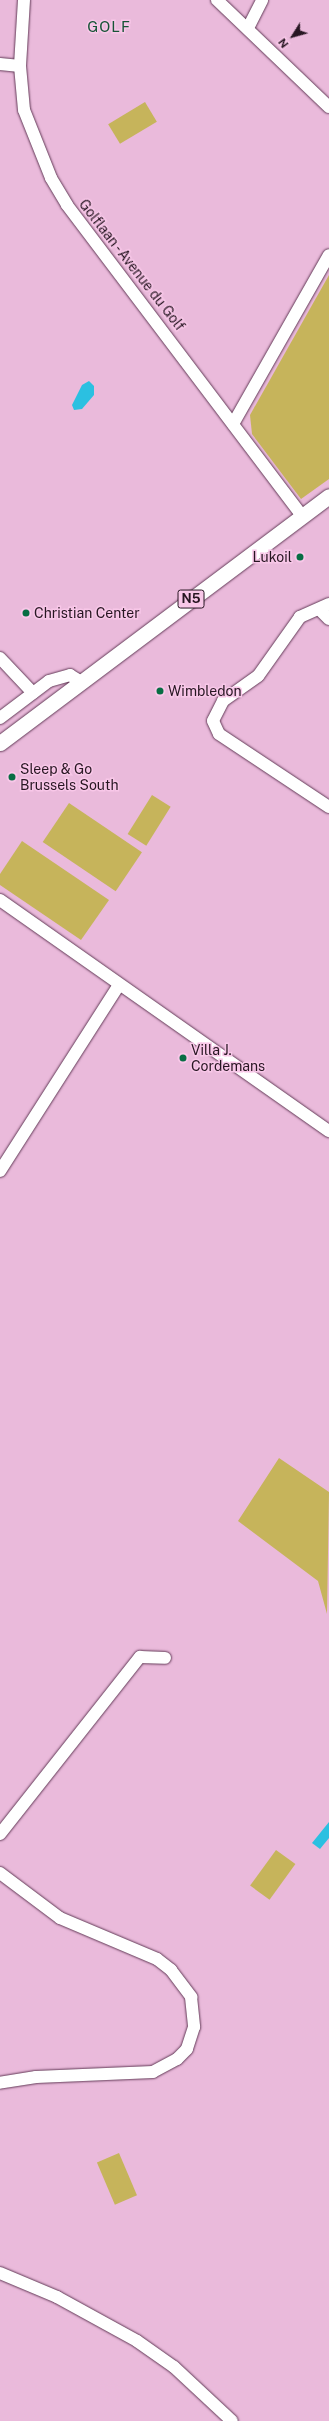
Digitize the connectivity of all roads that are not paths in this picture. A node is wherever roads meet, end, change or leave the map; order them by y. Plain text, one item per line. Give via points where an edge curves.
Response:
1 (24, 0) edge
2 (217, 0) edge
3 (262, 0) edge
4 (248, 28) junction
5 (0, 64) edge
6 (20, 66) junction
7 (329, 107) edge
8 (329, 255) edge
9 (233, 424) junction
10 (329, 496) edge
11 (302, 516) junction
12 (324, 607) edge
13 (329, 618) edge
14 (0, 658) edge
15 (81, 682) junction
16 (33, 694) junction
17 (0, 718) edge
18 (0, 743) edge
19 (329, 807) edge
20 (1, 903) edge
21 (120, 985) junction
22 (329, 1130) edge
23 (0, 1171) edge
24 (165, 1658) dead end
25 (0, 1834) edge
26 (0, 1873) edge
27 (0, 2083) edge
28 (0, 2273) edge
29 (232, 2421) edge

1 - 6 street, Golflaan - Avenue du Golf
2 - 4 street
3 - 4 street
4 - 7 street
5 - 6 street
6 - 9 street, Golflaan - Avenue du Golf via 24,110 34,140 66,205
8 - 9 street
9 - 11 street, Golflaan - Avenue du Golf
10 - 11 main road, N5
11 - 15 main road, N5
12 - 13 street
12 - 19 street via 300,617 258,676 222,701 213,721 220,734
14 - 16 street
15 - 16 street via 75,676 61,676
15 - 18 main road, N5
16 - 17 street
20 - 21 street
21 - 22 street
21 - 23 street
24 - 25 street via 140,1656
26 - 27 street via 60,1918 157,1959 172,1970 191,1997 194,2027 182,2054 153,2072 36,2077
28 - 29 street via 58,2297 137,2341 174,2367

